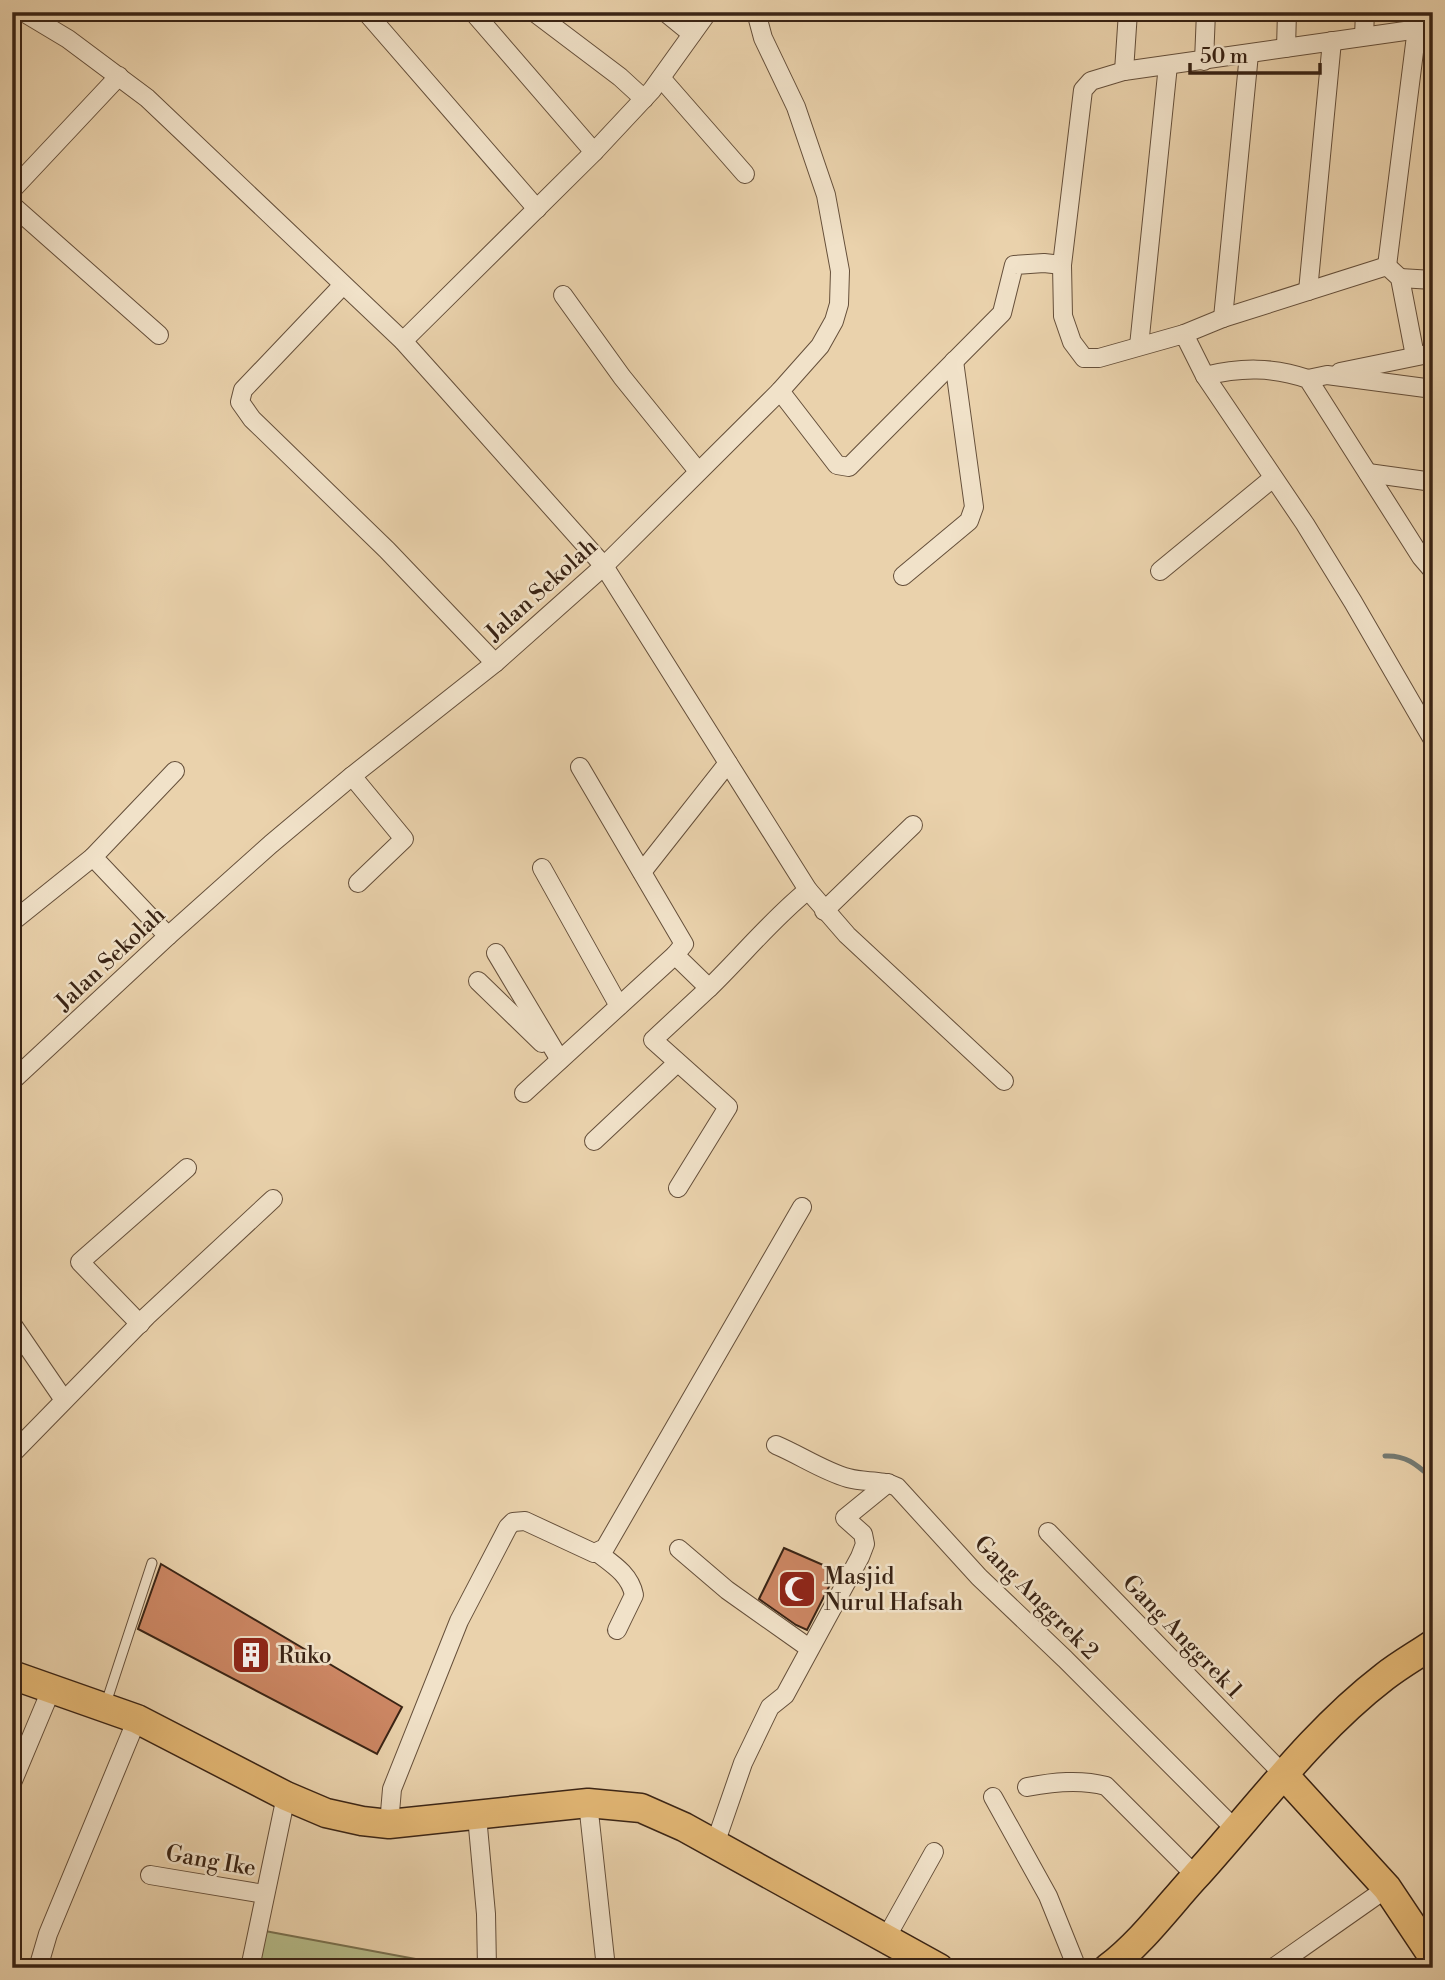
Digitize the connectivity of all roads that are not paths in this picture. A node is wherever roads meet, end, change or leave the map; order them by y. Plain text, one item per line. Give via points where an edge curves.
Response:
1 (23, 12) edge
2 (366, 12) edge
3 (474, 12) edge
4 (534, 12) edge
5 (664, 12) edge
6 (708, 12) edge
7 (756, 12) edge
8 (1128, 12) edge
9 (1206, 12) edge
10 (1287, 12) edge
11 (1365, 12) edge
12 (1425, 27) edge
13 (692, 34) junction
14 (1364, 36) junction
15 (1332, 41) junction
16 (1286, 48) junction
17 (1249, 54) junction
18 (1204, 61) junction
19 (1168, 65) junction
20 (1124, 71) junction
21 (119, 76) junction
22 (661, 78) junction
23 (644, 99) junction
24 (594, 152) junction
25 (745, 174) dead end
26 (12, 190) edge
27 (12, 205) edge
28 (537, 209) junction
29 (1062, 265) junction
30 (1393, 272) junction
31 (1433, 280) edge
32 (342, 286) junction
33 (1308, 290) junction
34 (563, 295) dead end
35 (1223, 318) junction
36 (1184, 334) junction
37 (159, 335) dead end
38 (403, 341) junction
39 (1139, 346) junction
40 (1433, 352) edge
41 (1415, 356) junction
42 (954, 362) junction
43 (1327, 375) junction
44 (1205, 376) junction
45 (1308, 379) junction
46 (1433, 388) edge
47 (780, 391) junction
48 (698, 471) junction
49 (1367, 473) junction
50 (1273, 478) junction
51 (1433, 482) edge
52 (604, 566) junction
53 (1160, 571) dead end
54 (1433, 571) edge
55 (903, 576) dead end
56 (495, 663) junction
57 (1433, 740) edge
58 (728, 764) junction
59 (580, 768) dead end
60 (175, 771) dead end
61 (352, 775) junction
62 (913, 825) dead end
63 (93, 857) junction
64 (542, 868) dead end
65 (642, 872) junction
66 (358, 883) dead end
67 (808, 890) junction
68 (824, 911) junction
69 (12, 922) edge
70 (168, 936) junction
71 (496, 953) dead end
72 (675, 955) junction
73 (478, 981) dead end
74 (709, 988) junction
75 (619, 1006) junction
76 (560, 1060) junction
77 (677, 1063) junction
78 (12, 1081) edge
79 (1004, 1081) dead end
80 (524, 1093) dead end
81 (594, 1141) dead end
82 (187, 1168) dead end
83 (678, 1188) dead end
84 (273, 1199) dead end
85 (802, 1207) dead end
86 (12, 1324) edge
87 (139, 1324) junction
88 (64, 1400) junction
89 (776, 1445) dead end
90 (12, 1454) edge
91 (888, 1483) junction
92 (1048, 1532) dead end
93 (679, 1549) dead end
94 (598, 1553) junction
95 (152, 1563) dead end
96 (617, 1630) dead end
97 (1433, 1644) edge
98 (809, 1648) junction
99 (12, 1675) edge
100 (51, 1690) junction
101 (104, 1708) junction
102 (137, 1719) junction
103 (1284, 1775) junction
104 (13, 1778) edge
105 (1027, 1787) dead end
106 (286, 1796) junction
107 (993, 1797) dead end
108 (589, 1803) junction
109 (477, 1816) junction
110 (389, 1824) junction
111 (1237, 1831) junction
112 (715, 1844) junction
113 (934, 1852) dead end
114 (150, 1875) dead end
115 (1196, 1876) junction
116 (1387, 1888) junction
117 (264, 1894) junction
118 (886, 1938) junction
119 (1433, 1957) edge
120 (910, 1961) edge
121 (38, 1968) edge
122 (250, 1968) edge
123 (486, 1968) edge
124 (606, 1968) edge
125 (939, 1968) edge
126 (1077, 1968) edge
127 (1108, 1968) edge
128 (1273, 1968) edge

1 - 21 street
2 - 28 street
3 - 24 street
4 - 23 street
5 - 13 street
6 - 13 street
7 - 47 street, Jalan Sekolah via 812,150 840,271 834,321 820,346
8 - 20 street
9 - 18 street
10 - 16 street
11 - 14 street
12 - 14 street
12 - 30 street
13 - 22 street
14 - 15 street
15 - 16 street
15 - 33 street
16 - 17 street
17 - 18 street
17 - 35 street
18 - 19 street
19 - 20 street
19 - 39 street
20 - 29 street via 1091,81 1083,90
21 - 26 street
21 - 32 street via 147,97
22 - 23 street
22 - 25 street
23 - 24 street
24 - 28 street
27 - 37 street
28 - 38 street
29 - 39 street via 1065,327 1078,352 1093,360
29 - 42 street via 1014,265 1002,313
30 - 31 street
30 - 33 street
30 - 41 street
32 - 38 street
32 - 56 street via 243,390 240,402
33 - 35 street
34 - 48 street
35 - 36 street
36 - 39 street
36 - 44 street
38 - 52 street
40 - 41 street
41 - 43 street
42 - 47 street via 845,468 837,465
42 - 55 street via 973,514
43 - 45 street
43 - 46 street
44 - 45 street via 1240,369 1282,370
44 - 50 street
45 - 49 street
47 - 48 street, Jalan Sekolah
48 - 52 street, Jalan Sekolah
49 - 51 street
49 - 54 street
50 - 53 street
50 - 57 street via 1353,602
52 - 56 street, Jalan Sekolah
52 - 58 street
56 - 61 street, Jalan Sekolah
58 - 65 street
58 - 67 street
59 - 65 street
60 - 63 street
61 - 66 street via 404,838
61 - 70 street, Jalan Sekolah
62 - 68 street
63 - 69 street
63 - 70 street
64 - 75 street
65 - 72 street via 684,944
67 - 68 street
67 - 74 street
68 - 79 street
70 - 78 street, Jalan Sekolah
71 - 76 street
72 - 74 street
72 - 75 street
73 - 76 street
74 - 77 street via 653,1040
75 - 76 street
76 - 80 street
77 - 81 street
77 - 83 street via 728,1107
82 - 87 street via 80,1262
84 - 87 street
85 - 94 street via 615,1532
86 - 88 street
87 - 88 street
88 - 90 street
89 - 91 street via 848,1478
91 - 98 street via 845,1518 863,1534 865,1544
91 - 111 street, Gang Anggrek 2 via 897,1487 979,1577
92 - 103 street, Gang Anggrek 1
93 - 98 street via 727,1590
94 - 96 street via 627,1576 633,1590
94 - 110 street via 525,1521 513,1522 508,1528 460,1621 402,1763 392,1789
95 - 101 lane
97 - 103 main road via 1383,1677
98 - 112 street via 785,1695 770,1707 743,1763
99 - 100 main road
100 - 101 main road
100 - 104 street
101 - 102 main road
102 - 106 main road
102 - 121 street
103 - 111 main road
103 - 116 main road
105 - 115 street via 1091,1782 1106,1786
106 - 110 main road via 326,1813
106 - 117 street
107 - 126 street via 1048,1896
108 - 109 main road
108 - 112 main road via 641,1808
108 - 124 street
109 - 110 main road
109 - 123 street
111 - 115 main road
112 - 118 main road
113 - 118 street
114 - 117 street, Gang Ike
115 - 127 main road
116 - 119 main road
116 - 128 street
117 - 122 street
118 - 120 main road
120 - 125 main road

